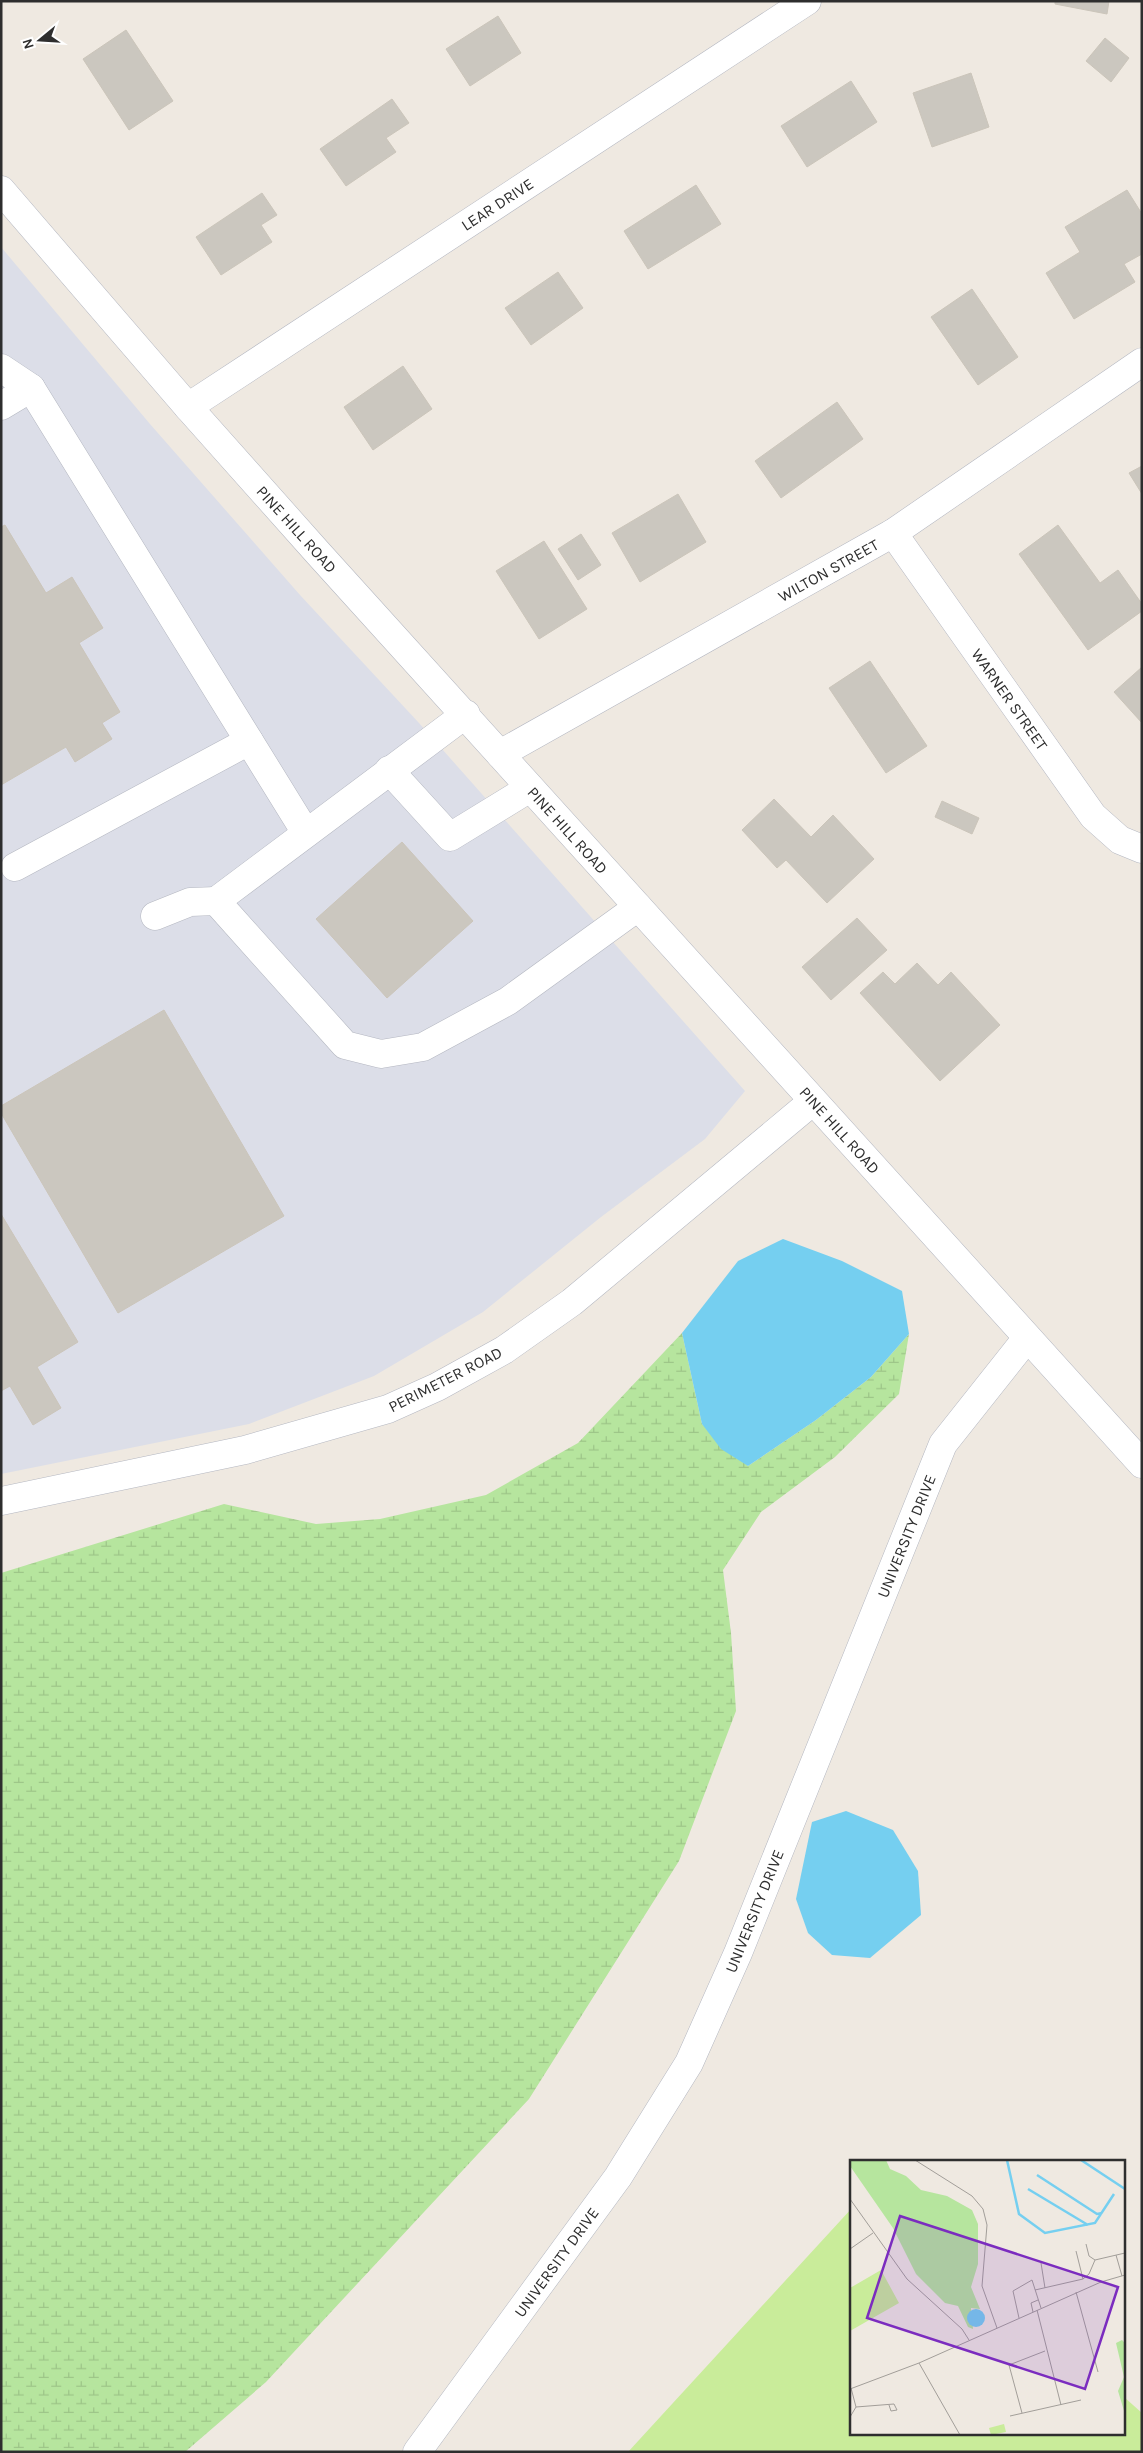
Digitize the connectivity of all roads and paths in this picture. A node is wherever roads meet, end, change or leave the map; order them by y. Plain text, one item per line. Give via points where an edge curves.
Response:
1 (807, 1) edge
2 (1, 190) edge
3 (1142, 362) edge
4 (1, 368) edge
5 (31, 388) junction
6 (1, 406) edge
7 (188, 407) junction
8 (893, 533) junction
9 (466, 714) junction
10 (249, 741) junction
11 (500, 754) junction
12 (390, 770) junction
13 (530, 788) junction
14 (306, 833) junction
15 (1142, 849) edge
16 (15, 867) dead end
17 (216, 901) junction
18 (638, 907) junction
19 (155, 916) dead end
20 (813, 1101) junction
21 (1028, 1338) junction
22 (1142, 1464) edge
23 (1, 1501) edge
24 (417, 2452) edge

1 - 7 street, LEAR DRIVE
2 - 7 street, PINE HILL ROAD
3 - 8 street, WILTON STREET
4 - 5 street
5 - 6 street
5 - 10 street
7 - 9 street, PINE HILL ROAD
8 - 11 street, WILTON STREET
8 - 15 street, WARNER STREET via 1093,816 1120,840
9 - 11 street, PINE HILL ROAD
9 - 12 street
10 - 14 street
10 - 16 street
11 - 13 street, PINE HILL ROAD
12 - 13 street via 450,837
12 - 14 street
13 - 18 street, PINE HILL ROAD
14 - 17 street
17 - 18 street via 345,1045 382,1054 423,1047 508,1001
17 - 19 street via 190,902
18 - 20 street, PINE HILL ROAD
20 - 21 street, PINE HILL ROAD
20 - 23 street, PERIMETER ROAD via 572,1302 504,1350 437,1387 388,1409 255,1448
21 - 22 street, PINE HILL ROAD
21 - 24 street, UNIVERSITY DRIVE via 943,1444 738,1953 689,2063 618,2177

